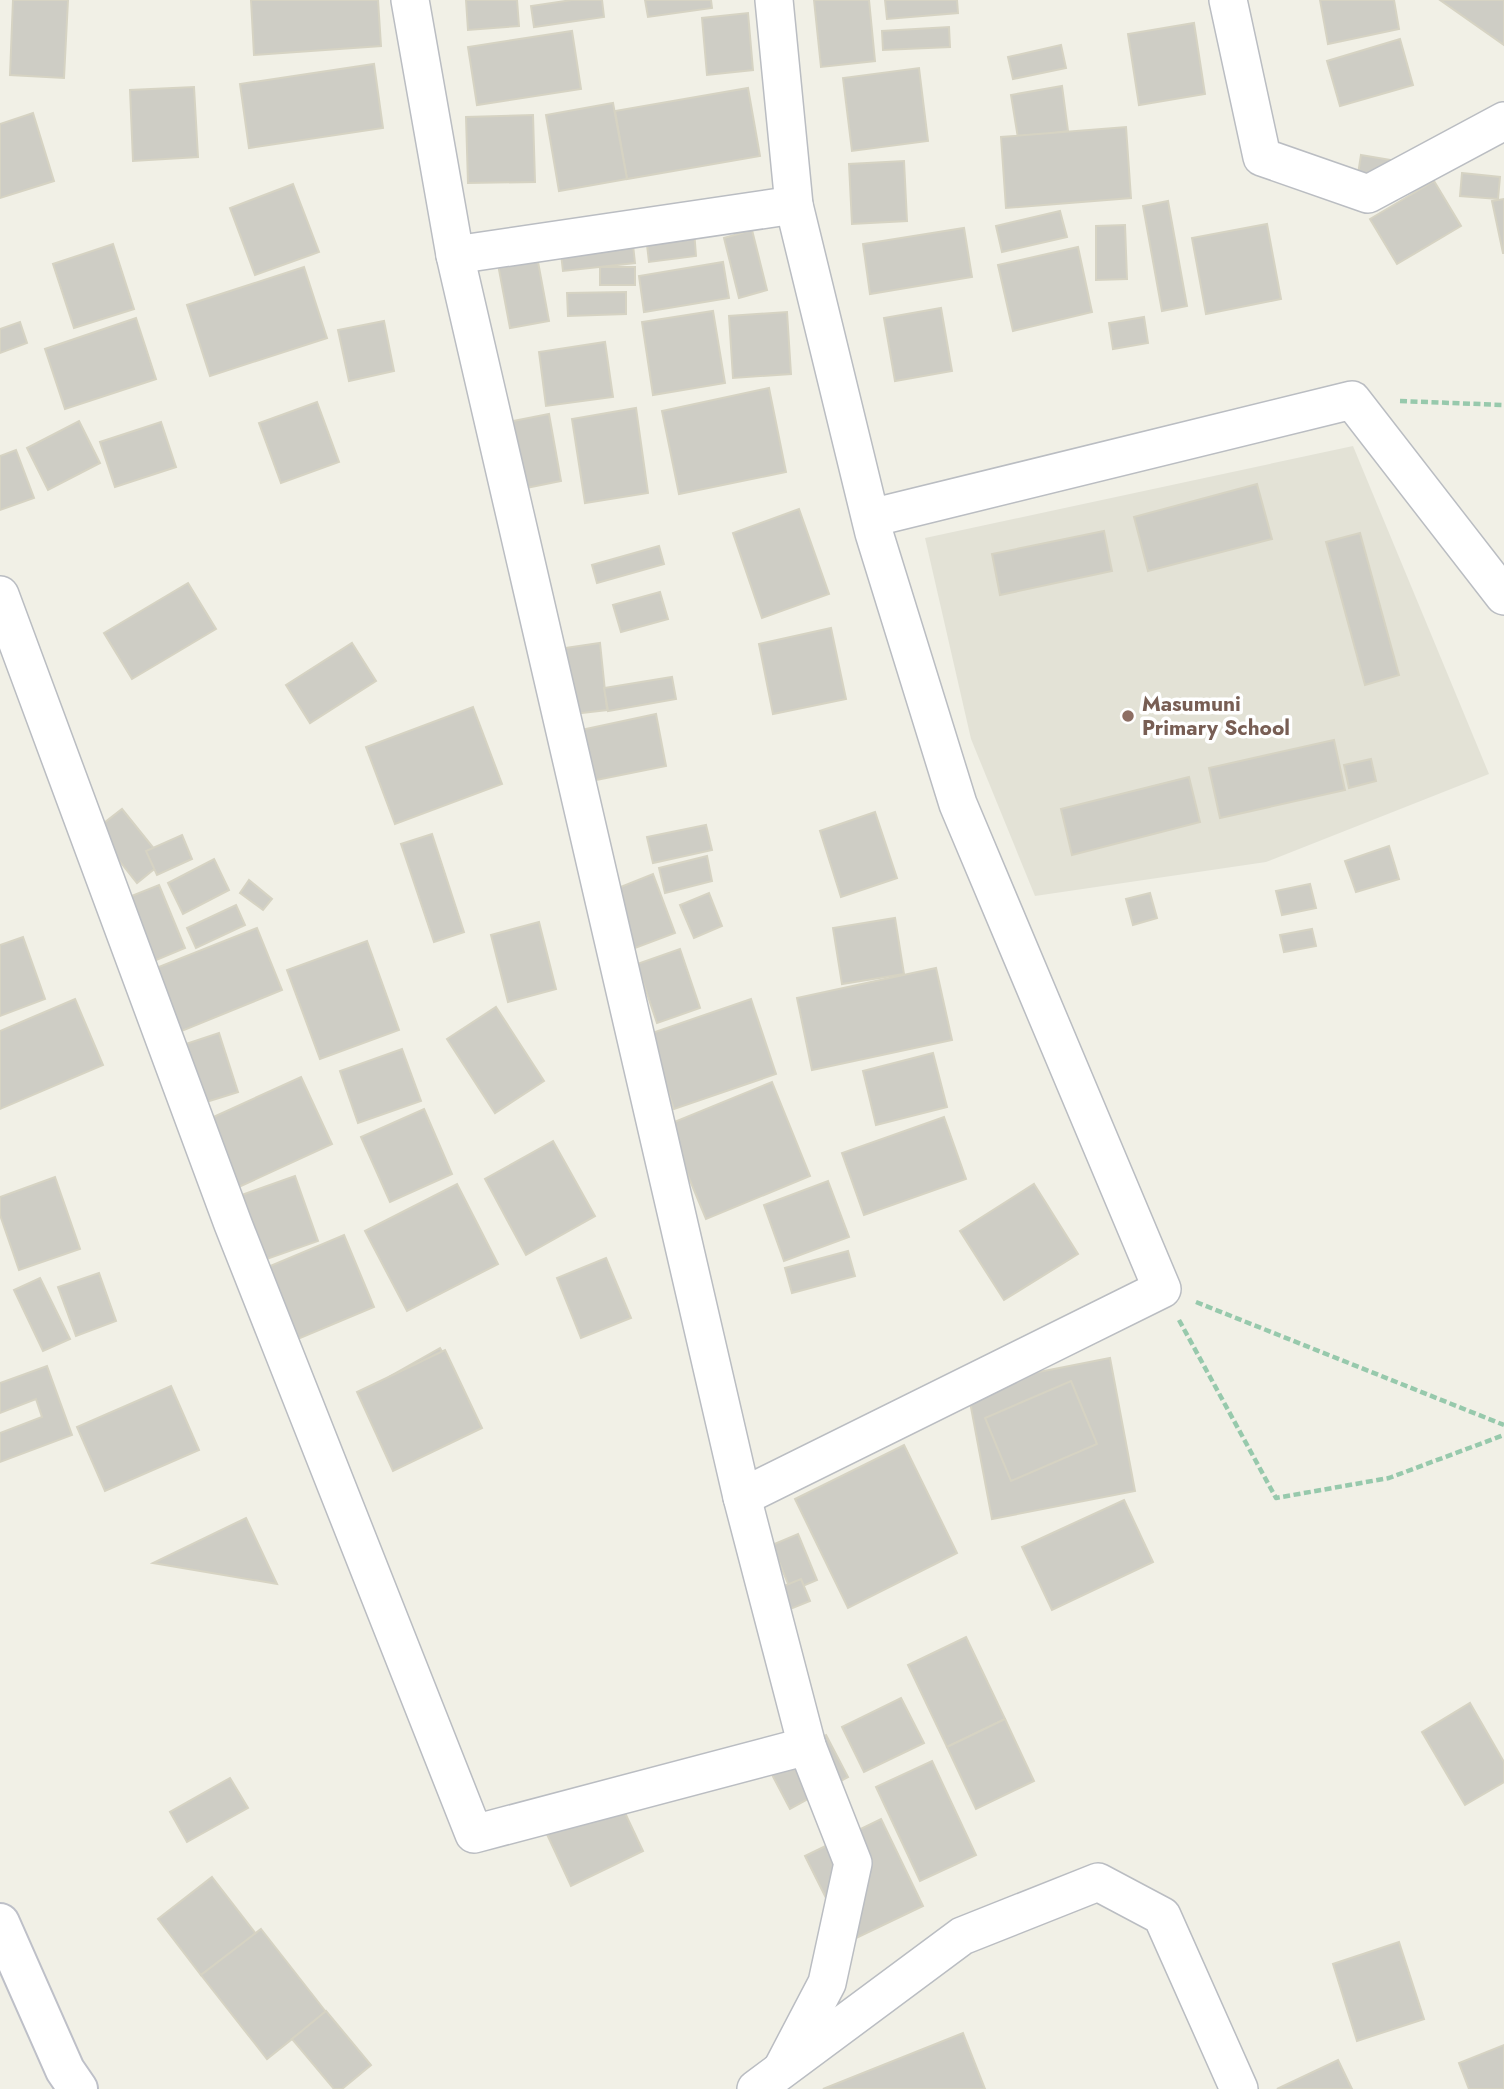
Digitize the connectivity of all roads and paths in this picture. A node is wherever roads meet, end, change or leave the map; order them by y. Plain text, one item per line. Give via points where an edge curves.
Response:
1 (410, 0) edge
2 (774, 0) edge
3 (1228, 0) edge
4 (1504, 121) edge
5 (793, 205) junction
6 (456, 255) junction
7 (1352, 400) junction
8 (1504, 405) edge
9 (871, 518) junction
10 (0, 595) edge
11 (1504, 596) edge
12 (1162, 1289) junction
13 (1504, 1425) edge
14 (1504, 1435) edge
15 (742, 1497) junction
16 (807, 1746) junction
17 (0, 1923) edge
18 (769, 2079) edge
19 (78, 2089) edge
20 (1239, 2089) edge

1 - 6 street
2 - 5 street
3 - 4 street via 1262,157 1368,194
5 - 6 street
5 - 9 street
6 - 15 street
7 - 8 path
7 - 9 street
7 - 11 street
9 - 12 street via 958,804
10 - 16 street via 233,1224 474,1834
12 - 13 path
12 - 14 path via 1276,1497 1390,1478
12 - 15 street
15 - 16 street
16 - 18 street via 853,1863 827,1983
17 - 19 main road via 65,2070
18 - 20 street via 962,1936 1098,1882 1162,1916

